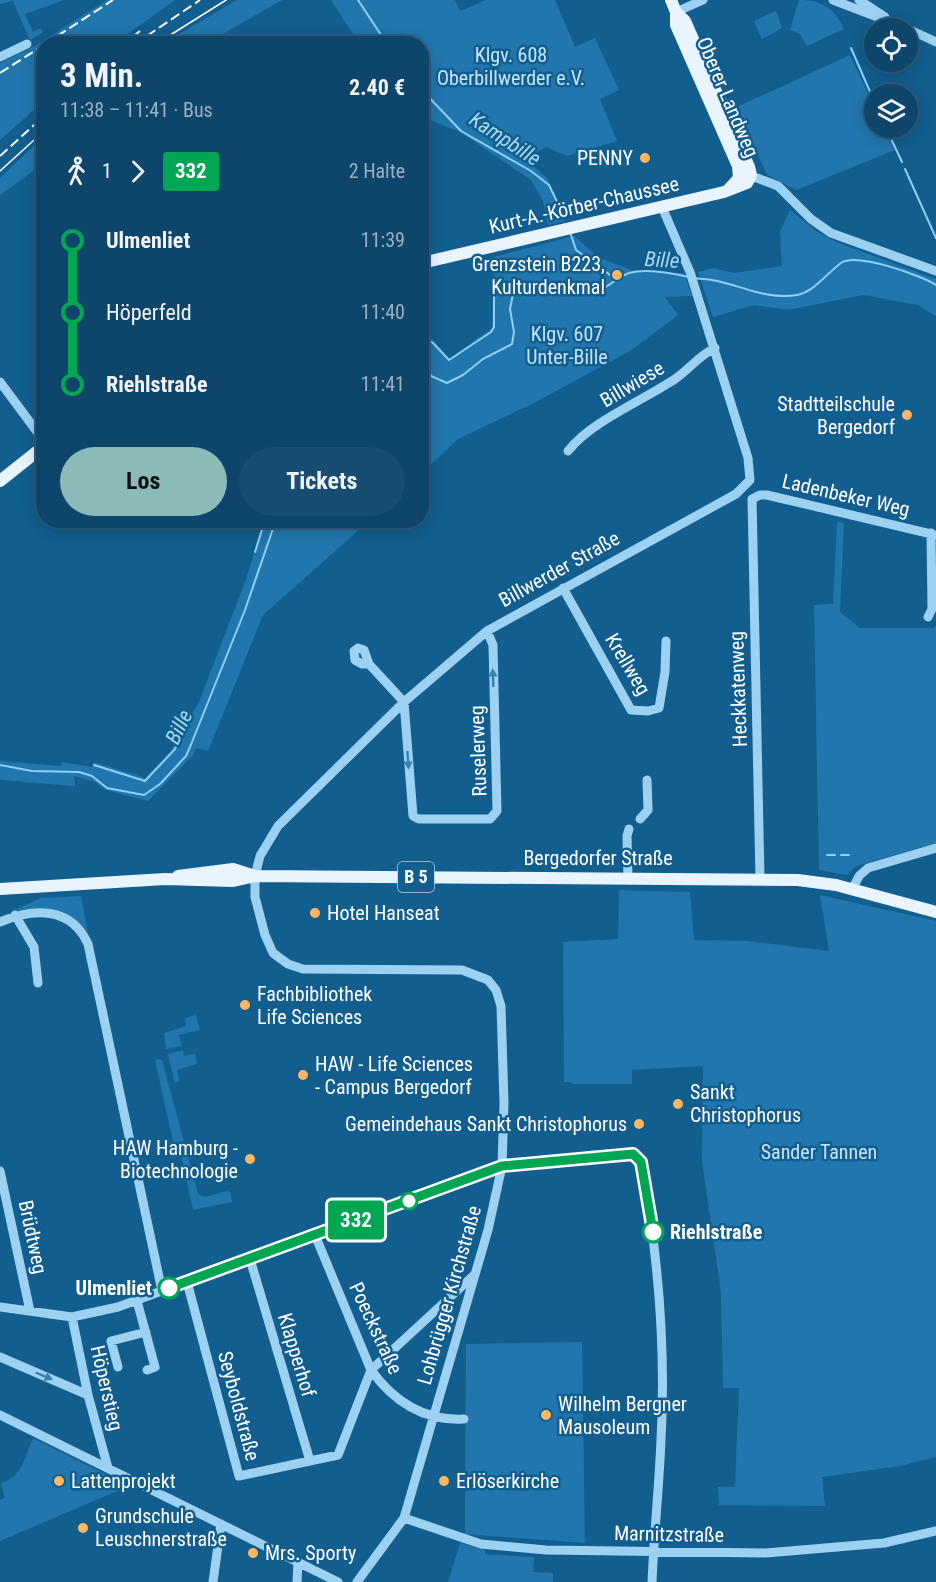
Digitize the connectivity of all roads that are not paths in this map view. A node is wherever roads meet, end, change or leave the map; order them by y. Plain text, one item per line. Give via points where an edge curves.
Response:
1 (703, 0) edge
2 (833, 0) edge
3 (859, 0) edge
4 (674, 4) edge
5 (878, 18) edge
6 (887, 18) edge
7 (918, 34) edge
8 (936, 42) edge
9 (27, 44) dead end
10 (0, 57) edge
11 (745, 178) junction
12 (724, 192) joint
13 (662, 207) junction
14 (429, 260) edge
15 (936, 271) edge
16 (715, 348) junction
17 (0, 382) edge
18 (36, 430) edge
19 (568, 451) dead end
20 (36, 452) edge
21 (0, 481) edge
22 (754, 498) joint
23 (934, 534) edge
24 (563, 588) junction
25 (928, 617) dead end
26 (487, 631) junction
27 (666, 640) dead end
28 (369, 664) dead end
29 (404, 702) junction
30 (647, 780) dead end
31 (640, 819) dead end
32 (629, 829) dead end
33 (936, 848) edge
34 (255, 876) junction
35 (628, 878) junction
36 (760, 879) junction
37 (0, 889) edge
38 (852, 890) junction
39 (936, 912) edge
40 (15, 915) junction
41 (0, 922) edge
42 (38, 983) dead end
43 (502, 1166) junction
44 (0, 1171) edge
45 (11, 1221) junction
46 (0, 1224) edge
47 (315, 1235) junction
48 (250, 1260) junction
49 (475, 1274) junction
50 (187, 1282) junction
51 (162, 1291) junction
52 (137, 1301) junction
53 (0, 1307) edge
54 (30, 1311) junction
55 (72, 1317) junction
56 (146, 1332) junction
57 (0, 1357) edge
58 (118, 1366) dead end
59 (147, 1370) dead end
60 (371, 1371) junction
61 (88, 1395) junction
62 (0, 1415) edge
63 (434, 1417) junction
64 (464, 1419) dead end
65 (310, 1461) junction
66 (108, 1467) junction
67 (404, 1518) junction
68 (221, 1524) junction
69 (936, 1531) edge
70 (654, 1551) junction
71 (298, 1562) junction
72 (213, 1582) edge
73 (297, 1582) edge
74 (338, 1582) edge
75 (357, 1582) edge
76 (652, 1582) edge

1 - 4 street
2 - 5 street
3 - 6 street
4 - 11 main road, Oberer Landweg via 676,25 700,69
7 - 8 street
9 - 10 street
11 - 12 main road, Oberer Landweg
11 - 15 street via 778,186 810,219 831,233
12 - 13 main road, Kurt-A.-Körber-Chaussee
13 - 14 main road, Kurt-A.-Körber-Chaussee
13 - 16 street via 690,272
16 - 19 street, Billwiese via 701,354 668,384 580,436
16 - 24 street, Billwerder Straße via 748,458 750,477 745,488
17 - 18 street
20 - 21 main road
22 - 23 street, Ladenbeker Weg via 767,495
22 - 36 street, Heckkatenweg via 751,509
23 - 25 street, Ladenbeker Weg via 932,609
24 - 26 street, Billwerder Straße
24 - 27 street, Krellweg via 630,710 659,708
26 - 29 street, Billwerder Straße
29 -> 26 street, Ruselerweg via 413,816 487,820 494,817 497,811 492,645
28 - 29 street
29 - 34 street, Billwerder Straße via 278,826 260,856
30 - 31 street via 648,810
32 - 35 street
33 - 38 street via 868,868
34 - 35 main road, Bergedorfer Straße / B 5
34 - 37 main road, Bergedorfer Straße / B 5 via 233,881 165,879
34 - 43 street, Lohbrügger Kirchstraße via 265,935 273,953 288,964 303,969 462,970 478,974 496,990 501,1006
35 - 36 main road, Bergedorfer Straße / B 5
36 - 38 main road, Bergedorfer Straße / B 5 via 798,880
38 - 39 main road, Bergedorfer Straße / B 5
40 - 41 street
40 - 42 street via 34,946
40 - 51 street via 36,911 57,914 75,925 88,944
43 - 47 street
43 - 49 street, Lohbrügger Kirchstraße
43 - 70 street via 624,1152 640,1159 653,1232 661,1363 662,1439
44 - 45 street, Brüdtweg
45 - 46 street
45 - 54 street, Brüdtweg
47 - 48 street
47 - 60 street, Poeckstraße
48 - 50 street
48 - 65 street, Klapperhof
49 - 60 street
49 - 63 street, Lohbrügger Kirchstraße
50 - 51 street
50 - 65 street, Seyboldstraße via 239,1476
51 - 52 street
52 - 55 street
52 - 56 street
53 - 54 street
54 - 55 street
55 - 61 street, Höperstieg
56 - 58 street via 111,1341
56 - 59 street via 155,1367
57 -> 61 street
60 - 63 street, Poeckstraße via 385,1390 405,1406
60 - 65 street, Seyboldstraße via 338,1455
61 - 66 street, Höperstieg
62 - 66 street
63 - 64 street, Poeckstraße
63 - 67 street, Lohbrügger Kirchstraße
66 - 68 street
67 - 70 street, Marnitzstraße via 481,1544
67 - 75 street, Lohbrügger Kirchstraße
68 - 71 street
68 - 72 street
69 - 70 street, Marnitzstraße via 884,1543 766,1553
70 - 76 street
71 - 73 street
71 - 74 street

